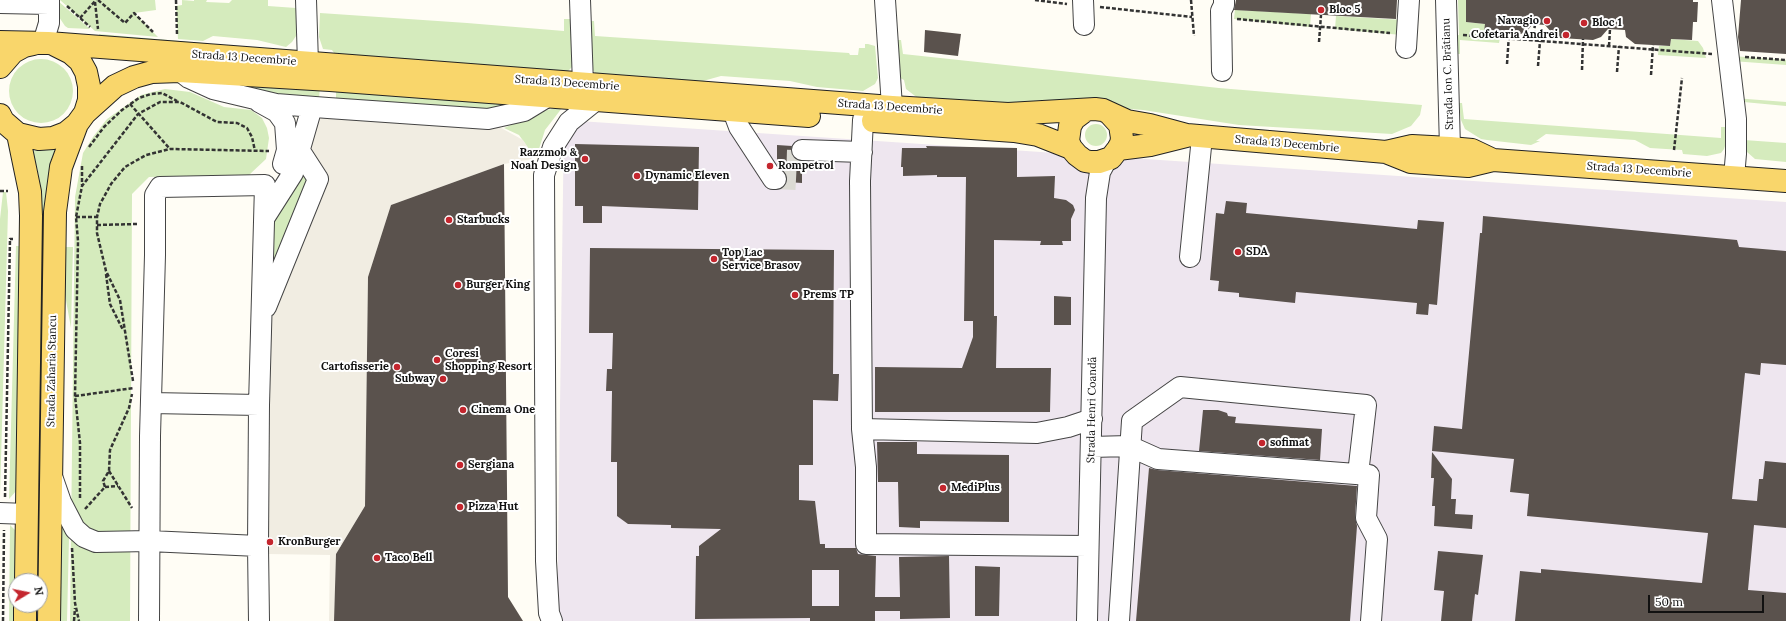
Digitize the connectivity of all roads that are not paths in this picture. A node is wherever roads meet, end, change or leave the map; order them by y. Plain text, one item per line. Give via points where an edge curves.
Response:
1 (306, 0) edge
2 (580, 0) edge
3 (885, 0) edge
4 (1409, 0) edge
5 (1446, 0) edge
6 (1722, 0) edge
7 (0, 3) edge
8 (55, 3) edge
9 (1083, 3) edge
10 (1224, 17) edge
11 (1084, 25) dead end
12 (1400, 41) road end
13 (0, 42) edge
14 (42, 43) junction
15 (308, 63) junction
16 (0, 66) edge
17 (180, 71) junction
18 (1222, 71) dead end
19 (589, 92) junction
20 (547, 97) junction
21 (252, 98) junction
22 (312, 107) junction
23 (892, 107) junction
24 (1086, 110) junction
25 (733, 111) junction
26 (1110, 114) junction
27 (81, 118) junction
28 (863, 120) junction
29 (7, 127) edge
30 (1195, 136) junction
31 (298, 148) junction
32 (1450, 148) junction
33 (802, 150) dead end
34 (862, 152) junction
35 (1386, 152) junction
36 (1095, 155) junction
37 (1493, 160) junction
38 (1734, 177) junction
39 (776, 179) dead end
40 (1786, 181) edge
41 (265, 185) junction
42 (265, 217) junction
43 (1190, 257) dead end
44 (261, 319) junction
45 (151, 403) junction
46 (260, 405) junction
47 (1092, 419) junction
48 (862, 429) junction
49 (1129, 446) junction
50 (1091, 447) junction
51 (50, 471) junction
52 (1358, 474) junction
53 (2, 513) edge
54 (27, 514) junction
55 (149, 541) junction
56 (258, 546) junction
57 (1088, 546) junction
58 (26, 573) edge
59 (1087, 615) edge
60 (1119, 616) edge
61 (49, 621) edge
62 (149, 621) edge
63 (259, 621) edge
64 (552, 621) edge
65 (1370, 621) edge

1 - 15 street
2 - 19 street
3 - 23 street
4 - 12 street
5 - 32 street, Strada Ion C. Brătianu
6 - 38 street via 1736,119
7 - 8 street
8 - 14 street
9 - 11 street
10 - 18 street
13 - 14 main road, Strada 13 Decembrie
14 - 15 main road, Strada 13 Decembrie
14 - 16 main road, Strada 13 Decembrie via 24,46 13,52
14 - 27 main road, Strada 13 Decembrie via 60,46 71,53 80,61 86,72 90,86 89,100
15 - 19 main road, Strada 13 Decembrie
17 - 20 main road, Strada 13 Decembrie
17 - 21 street via 213,89
17 - 27 main road, Strada 13 Decembrie via 152,72 115,86
19 - 20 main road, Strada 13 Decembrie
19 - 23 main road, Strada 13 Decembrie
19 - 25 main road, Strada 13 Decembrie
19 - 64 street via 553,147 544,175 546,561 549,613
20 - 22 street via 524,111 488,119
21 - 22 street via 276,104
21 - 41 street via 277,112 285,123 288,150 282,168
22 - 31 street
23 - 24 main road, Strada 13 Decembrie via 1008,114
24 - 26 main road, Strada 13 Decembrie via 1099,109
24 - 36 main road via 1079,114 1070,126 1068,141
25 - 28 main road, Strada 13 Decembrie
25 - 39 street via 739,127 773,179
26 - 30 main road, Strada 13 Decembrie via 1127,121
26 - 36 main road via 1117,120 1121,131 1121,144
27 - 29 main road, Strada 13 Decembrie via 66,133 53,138 39,139
27 - 51 main road, Strada Zaharia Stancu via 60,167 55,212
28 - 34 street
28 - 36 main road, Strada 13 Decembrie via 1014,131 1038,135
29 - 54 main road, Strada Zaharia Stancu via 30,192
30 - 35 main road, Strada 13 Decembrie
30 - 36 main road, Strada 13 Decembrie
30 - 43 street
31 - 42 street via 293,173
31 - 44 street via 318,179
32 - 35 main road, Strada 13 Decembrie via 1412,146
32 - 37 main road, Strada 13 Decembrie via 1472,150
33 - 34 street
34 - 48 street
35 - 37 main road, Strada 13 Decembrie via 1411,162 1468,166
36 - 47 street, Strada Henri Coandă via 1088,180 1096,198
37 - 38 main road, Strada 13 Decembrie
38 - 40 main road, Strada 13 Decembrie
41 - 42 street
41 - 45 street via 160,188 155,195
42 - 44 street
44 - 46 street
45 - 46 street
45 - 55 street
46 - 56 street
47 - 48 street via 1068,427 1037,432
47 - 50 street, Strada Henri Coandă
48 - 57 street via 866,467 866,544
49 - 50 street
49 - 52 street via 1158,459
49 - 52 street via 1132,421 1180,387 1366,405
49 - 60 street
50 - 57 street, Strada Henri Coandă
51 - 55 street via 61,502 75,529 84,537 96,542
51 - 61 main road, Strada Zaharia Stancu
52 - 65 street via 1370,475 1366,518 1377,539
53 - 54 street
54 - 58 main road, Strada Zaharia Stancu
55 - 56 street
55 - 62 street
56 - 63 street
57 - 59 street, Strada Henri Coandă
59 - 60 street

